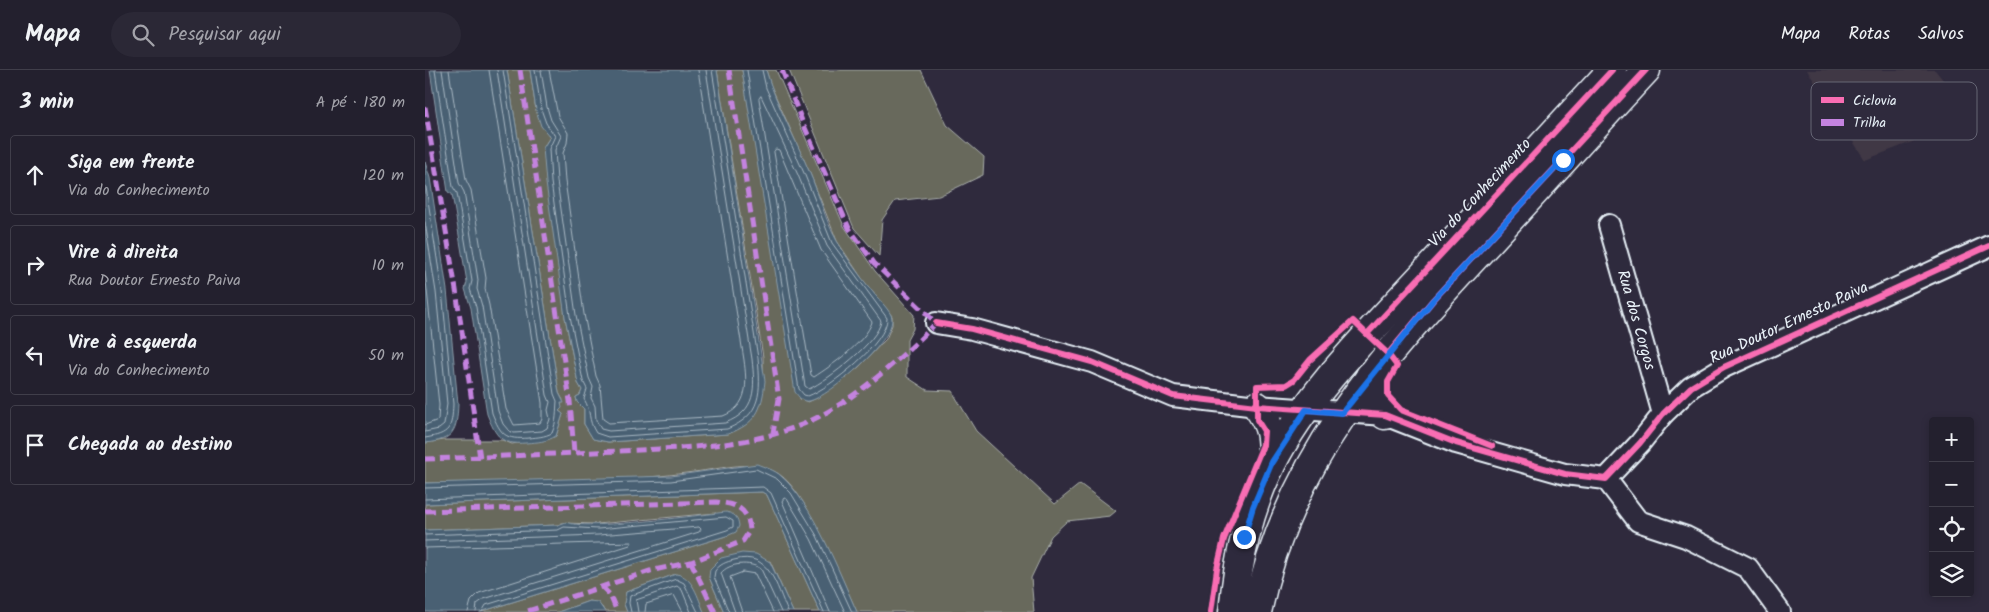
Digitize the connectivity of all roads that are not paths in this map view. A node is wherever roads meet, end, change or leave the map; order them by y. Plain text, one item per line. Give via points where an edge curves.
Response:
1 (1612, 70) edge
2 (1646, 70) edge
3 (1609, 225) dead end
4 (1474, 239) junction
5 (1989, 246) edge
6 (936, 323) dead end
7 (1370, 376) junction
8 (1257, 406) junction
9 (1306, 410) junction
10 (1342, 413) junction
11 (1663, 414) junction
12 (1385, 415) junction
13 (1272, 462) junction
14 (1606, 479) junction
15 (1233, 612) edge
16 (1257, 612) edge
17 (1780, 612) edge

1 - 4 street, Via do Conhecimento
2 - 4 street, Via do Conhecimento
3 - 11 street, Rua dos Corgos
4 - 7 street, Via do Conhecimento via 1433,300
4 - 9 street, Via do Conhecimento via 1367,334
5 - 11 street, Rua Doutor Ernesto Paiva via 1724,367 1691,387
6 - 8 street via 972,329 1092,362 1173,396
7 - 10 street, Via do Conhecimento
7 - 12 street via 1375,401
8 - 9 street
8 - 13 street via 1267,420
9 - 10 street
9 - 13 street, Via do Conhecimento
10 - 12 street
10 - 16 street, Via do Conhecimento via 1311,465 1282,524
11 - 14 street, Rua Doutor Ernesto Paiva
12 - 14 street via 1456,443 1565,474
13 - 15 street, Via do Conhecimento via 1244,537
14 - 17 street via 1638,521 1686,537 1748,568

